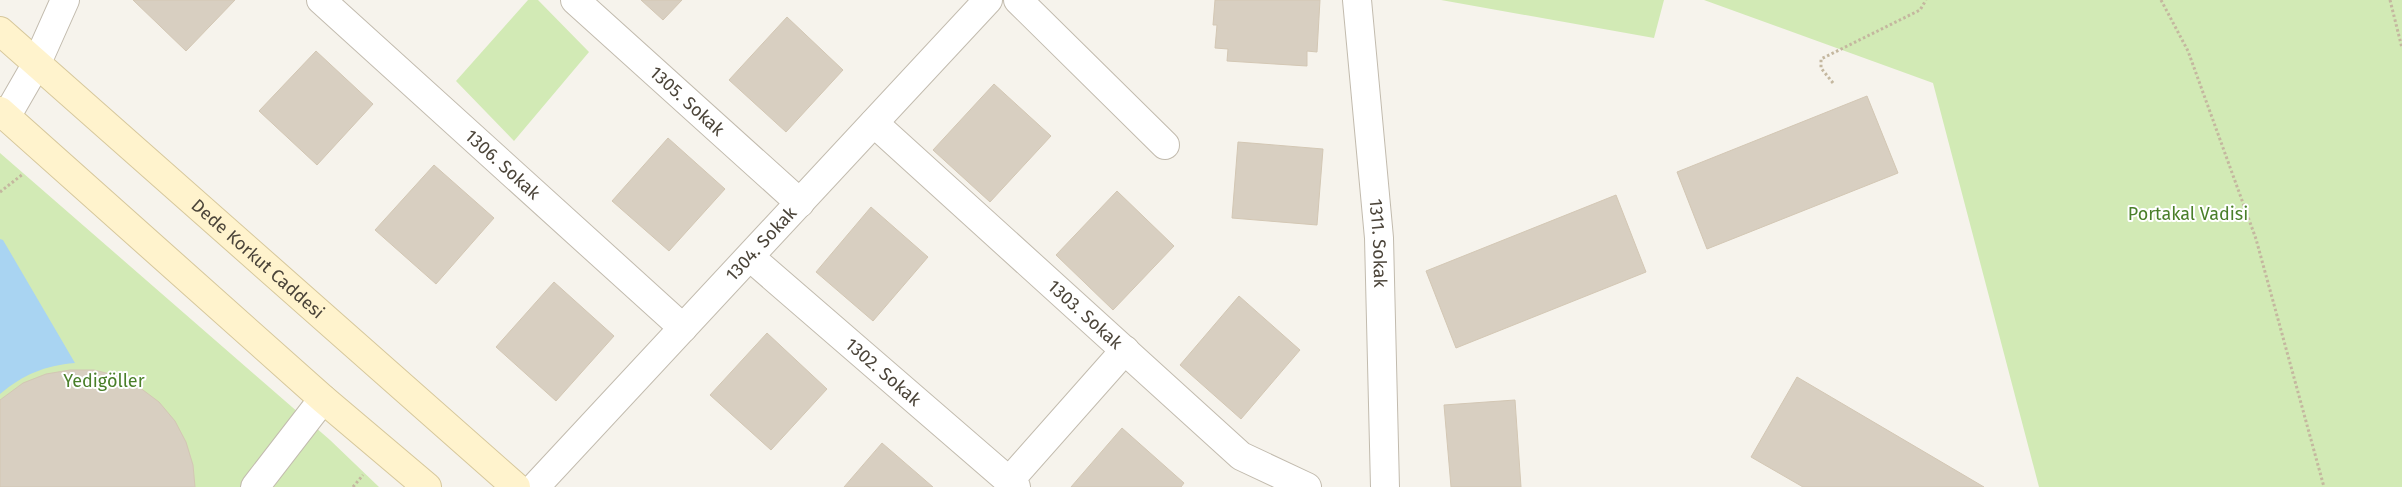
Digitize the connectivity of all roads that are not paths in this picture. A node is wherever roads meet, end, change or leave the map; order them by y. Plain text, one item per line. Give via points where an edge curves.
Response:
1 (65, 0) edge
2 (575, 0) edge
3 (988, 0) edge
4 (1018, 0) edge
5 (1357, 0) edge
6 (334, 4) edge
7 (0, 31) edge
8 (36, 65) junction
9 (3, 114) edge
10 (874, 123) junction
11 (1165, 144) dead end
12 (800, 203) junction
13 (750, 257) junction
14 (683, 328) junction
15 (1125, 350) junction
16 (323, 399) junction
17 (418, 484) edge
18 (1012, 484) edge
19 (255, 487) edge
20 (516, 487) edge
21 (536, 487) edge
22 (1307, 487) edge
23 (1385, 487) edge

1 - 8 street
2 - 12 street, 1305. Sokak
3 - 10 street, 1304. Sokak
4 - 11 street
5 - 23 street, 1311. Sokak via 1378,238
6 - 14 street, 1306. Sokak
7 - 8 main road, Dede Korkut Caddesi
8 - 9 street
8 - 20 main road, Dede Korkut Caddesi
9 - 16 main road
10 - 12 street, 1304. Sokak
10 - 15 street, 1303. Sokak
12 - 13 street, 1304. Sokak
13 - 14 street, 1304. Sokak
13 - 18 street, 1302. Sokak
14 - 21 street, 1304. Sokak
15 - 18 street
15 - 22 street, 1303. Sokak via 1241,456
16 - 17 main road
16 - 19 street

